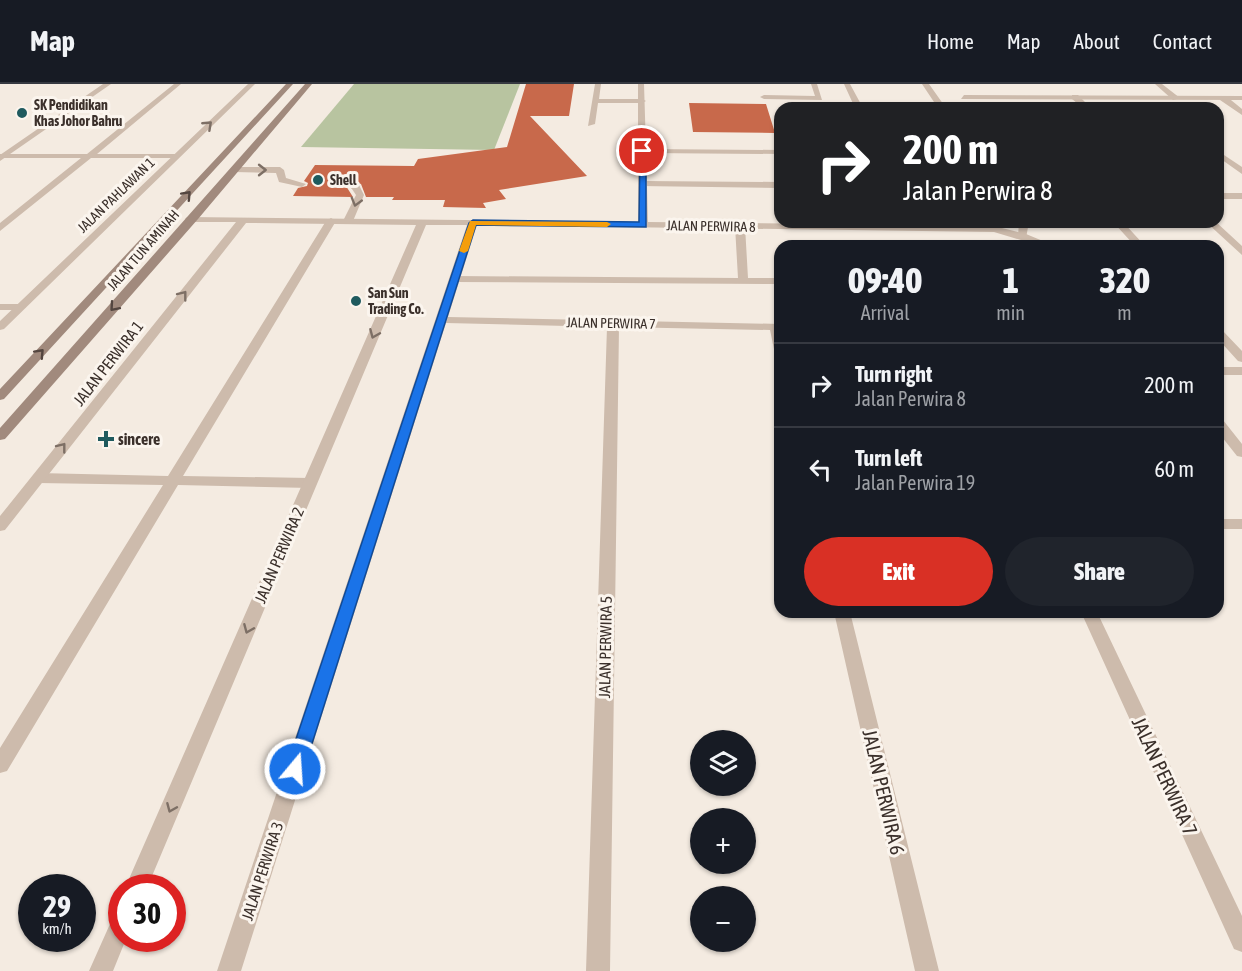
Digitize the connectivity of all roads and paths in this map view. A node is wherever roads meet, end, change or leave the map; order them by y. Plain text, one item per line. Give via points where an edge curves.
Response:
1 (108, 84) edge
2 (178, 84) edge
3 (252, 84) edge
4 (290, 84) edge
5 (309, 84) edge
6 (598, 84) edge
7 (641, 84) edge
8 (814, 84) edge
9 (847, 84) edge
10 (925, 84) edge
11 (1158, 84) edge
12 (764, 97) dead end
13 (964, 97) dead end
14 (1003, 97) junction
15 (1075, 97) junction
16 (1148, 98) junction
17 (1176, 98) junction
18 (1222, 98) junction
19 (1242, 98) edge
20 (595, 101) junction
21 (642, 101) junction
22 (856, 102) edge
23 (938, 102) edge
24 (1008, 102) edge
25 (1080, 102) edge
26 (1153, 102) edge
27 (1242, 113) edge
28 (591, 124) dead end
29 (642, 151) junction
30 (774, 152) edge
31 (88, 155) junction
32 (175, 156) junction
33 (2, 157) edge
34 (1224, 158) edge
35 (237, 170) junction
36 (1242, 171) edge
37 (302, 184) dead end
38 (643, 184) junction
39 (774, 184) edge
40 (352, 186) dead end
41 (1224, 196) edge
42 (1242, 196) edge
43 (190, 219) junction
44 (243, 220) junction
45 (331, 221) junction
46 (348, 221) junction
47 (422, 222) junction
48 (473, 223) junction
49 (643, 225) junction
50 (740, 226) junction
51 (774, 226) edge
52 (0, 228) edge
53 (909, 228) edge
54 (1024, 228) edge
55 (1124, 228) edge
56 (1216, 228) edge
57 (1023, 236) junction
58 (1034, 240) edge
59 (1134, 240) edge
60 (1242, 252) edge
61 (455, 279) junction
62 (743, 280) junction
63 (774, 281) edge
64 (0, 307) edge
65 (21, 307) junction
66 (441, 320) junction
67 (613, 324) junction
68 (0, 327) edge
69 (774, 327) edge
70 (1224, 338) edge
71 (1242, 358) edge
72 (1224, 371) edge
73 (1242, 371) edge
74 (0, 396) edge
75 (1224, 430) edge
76 (0, 436) edge
77 (1240, 448) edge
78 (38, 478) junction
79 (173, 481) junction
80 (310, 483) junction
81 (1224, 524) edge
82 (1242, 524) edge
83 (0, 526) edge
84 (843, 618) edge
85 (1092, 618) edge
86 (0, 765) edge
87 (142, 874) edge
88 (1242, 941) edge
89 (109, 952) edge
90 (101, 971) edge
91 (229, 971) edge
92 (598, 971) edge
93 (927, 971) edge

1 - 33 street
2 - 31 street
32 -> 3 street, JALAN PAHLAWAN 1
74 -> 4 main road, JALAN TUN AMINAH
5 - 35 main road, JALAN TUN AMINAH
6 - 20 street
7 - 21 street
8 - 12 street via 819,98
9 - 22 street
10 - 23 street
11 - 17 street
13 - 14 street
14 - 15 street
14 - 24 street
15 - 16 street
15 - 25 street
16 - 17 street
16 - 26 street
17 - 18 street
18 - 19 street
18 - 27 street
20 - 21 street
20 - 28 street
21 - 29 street
29 - 30 street
29 - 38 street
31 - 32 street
31 - 33 street
31 - 52 street
32 - 65 street, JALAN PAHLAWAN 1
34 - 36 street
35 -> 37 street via 280,170 282,180
35 - 43 main road, JALAN TUN AMINAH
38 - 39 street
38 - 49 street
40 -> 46 street via 360,195
41 - 42 street
43 - 44 street, JALAN PERWIRA 8
43 -> 76 main road, JALAN TUN AMINAH
44 - 45 street, JALAN PERWIRA 8
78 -> 44 street, JALAN PERWIRA 1
45 - 46 street, JALAN PERWIRA 8
45 - 79 street
46 - 47 street, JALAN PERWIRA 8
47 - 48 street, JALAN PERWIRA 8
47 -> 80 street, JALAN PERWIRA 2
48 - 49 street, JALAN PERWIRA 8
48 - 61 street, JALAN PERWIRA 3
49 - 50 street, JALAN PERWIRA 8
50 - 51 street, JALAN PERWIRA 8
50 - 62 street
53 - 57 street, JALAN PERWIRA 8 via 994,229
54 - 57 street
55 - 59 street
56 - 60 street
57 - 58 street, JALAN PERWIRA 8
61 - 62 street
61 - 66 street, JALAN PERWIRA 3
62 - 63 street
64 - 65 street
65 - 68 street, JALAN PAHLAWAN 1
66 - 67 street, JALAN PERWIRA 7
66 - 91 street, JALAN PERWIRA 3
67 - 69 street, JALAN PERWIRA 7
67 - 92 street, JALAN PERWIRA 5
70 - 71 street
72 - 73 street
75 - 77 street
78 - 79 street
78 - 83 street, JALAN PERWIRA 1
79 - 80 street
79 - 86 street
80 -> 87 street, JALAN PERWIRA 2
81 - 82 street
84 - 93 street, JALAN PERWIRA 6
85 - 88 street, JALAN PERWIRA 7
89 - 90 street

